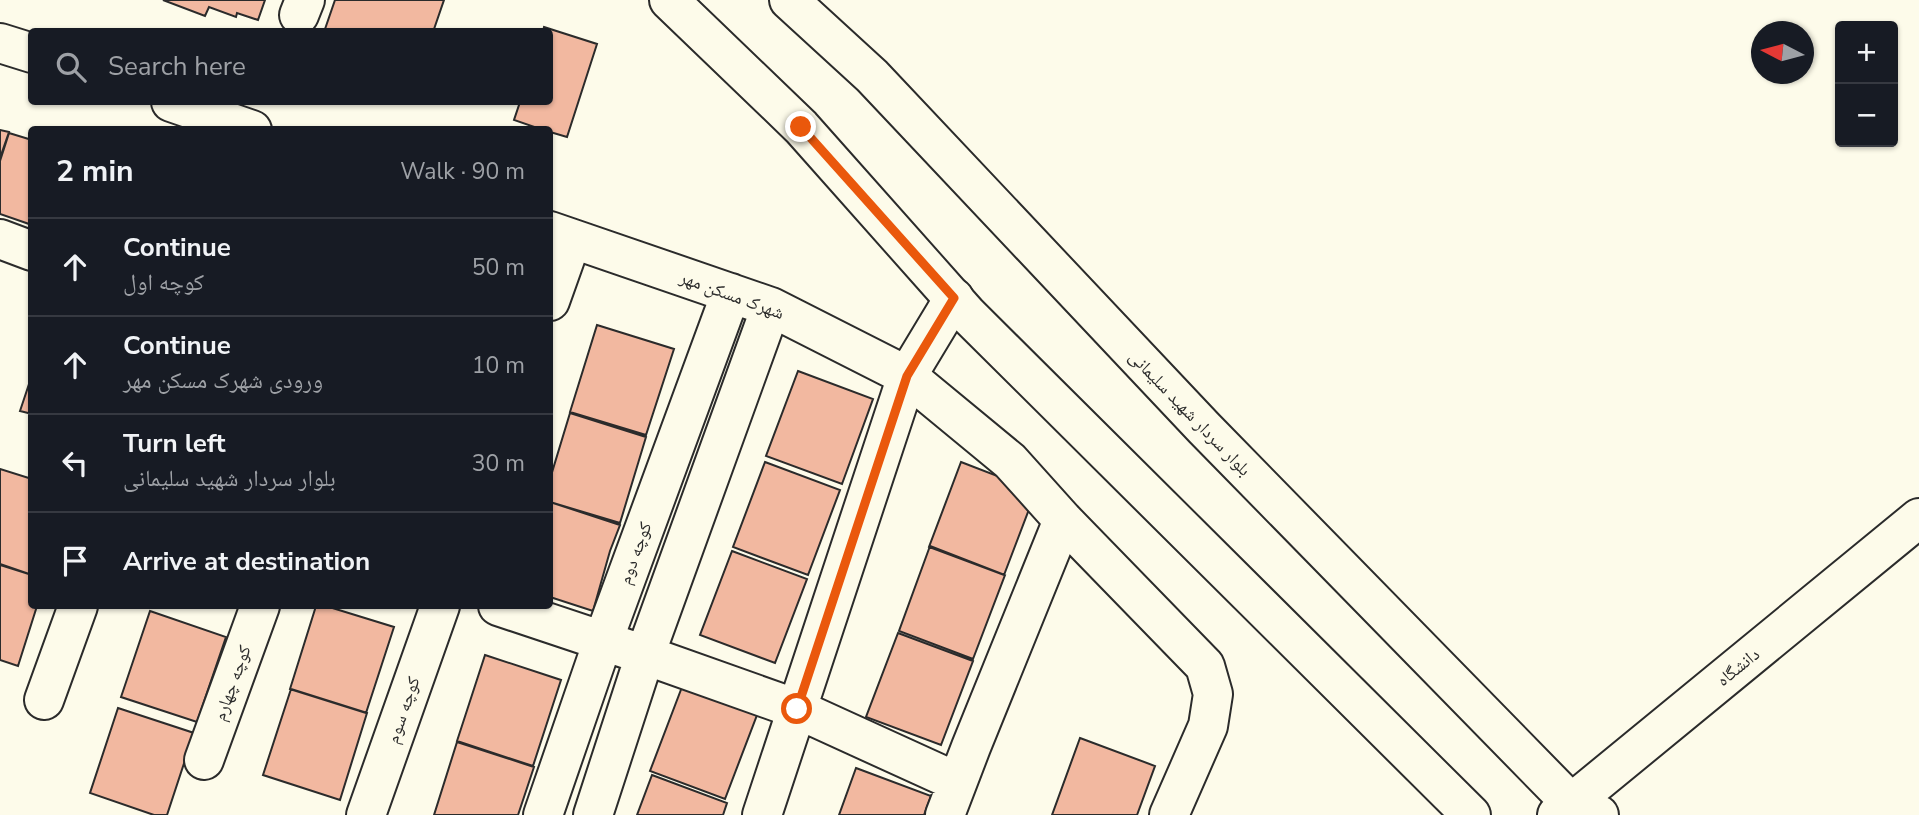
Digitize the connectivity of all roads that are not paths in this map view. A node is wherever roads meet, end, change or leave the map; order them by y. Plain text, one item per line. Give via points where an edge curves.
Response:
1 (669, 0) edge
2 (789, 0) edge
3 (0, 43) edge
4 (28, 53) edge
5 (180, 105) edge
6 (242, 126) edge
7 (561, 235) edge
8 (0, 239) edge
9 (28, 250) edge
10 (553, 283) edge
11 (731, 293) junction
12 (954, 298) junction
13 (771, 307) junction
14 (907, 376) junction
15 (1919, 519) edge
16 (1063, 520) junction
17 (77, 609) edge
18 (259, 609) edge
19 (439, 609) edge
20 (507, 609) edge
21 (603, 641) junction
22 (645, 655) junction
23 (44, 700) dead end
24 (797, 709) junction
25 (204, 760) dead end
26 (951, 799) edge
27 (1576, 811) edge
28 (366, 815) edge
29 (543, 815) edge
30 (593, 815) edge
31 (762, 815) edge
32 (1169, 815) edge
33 (1471, 815) edge

1 - 12 street via 801,127
2 - 27 street, بلوار سردار شهید سلیمانی via 872,76 1203,428
3 - 4 street
5 - 6 street
7 - 10 street
7 - 11 street, شهرک مسکن مهر
8 - 9 street
11 - 13 street, شهرک مسکن مهر
11 - 21 street, کوچه دوم
12 - 14 street
12 - 33 street
13 - 14 street, شهرک مسکن مهر
13 - 22 street
14 - 16 street, شهرک مسکن مهر via 1010,461
14 - 24 street
15 - 27 street, دانشگاه
16 - 26 street
16 - 32 street, شهرک مسکن مهر via 1205,666 1213,694 1208,726
17 - 23 street
18 - 25 street, کوچه چهارم
19 - 28 street, کوچه سوم
20 - 21 street
21 - 22 street
21 - 29 street, کوچه دوم
22 - 24 street
22 - 30 street
24 - 26 street
24 - 31 street

